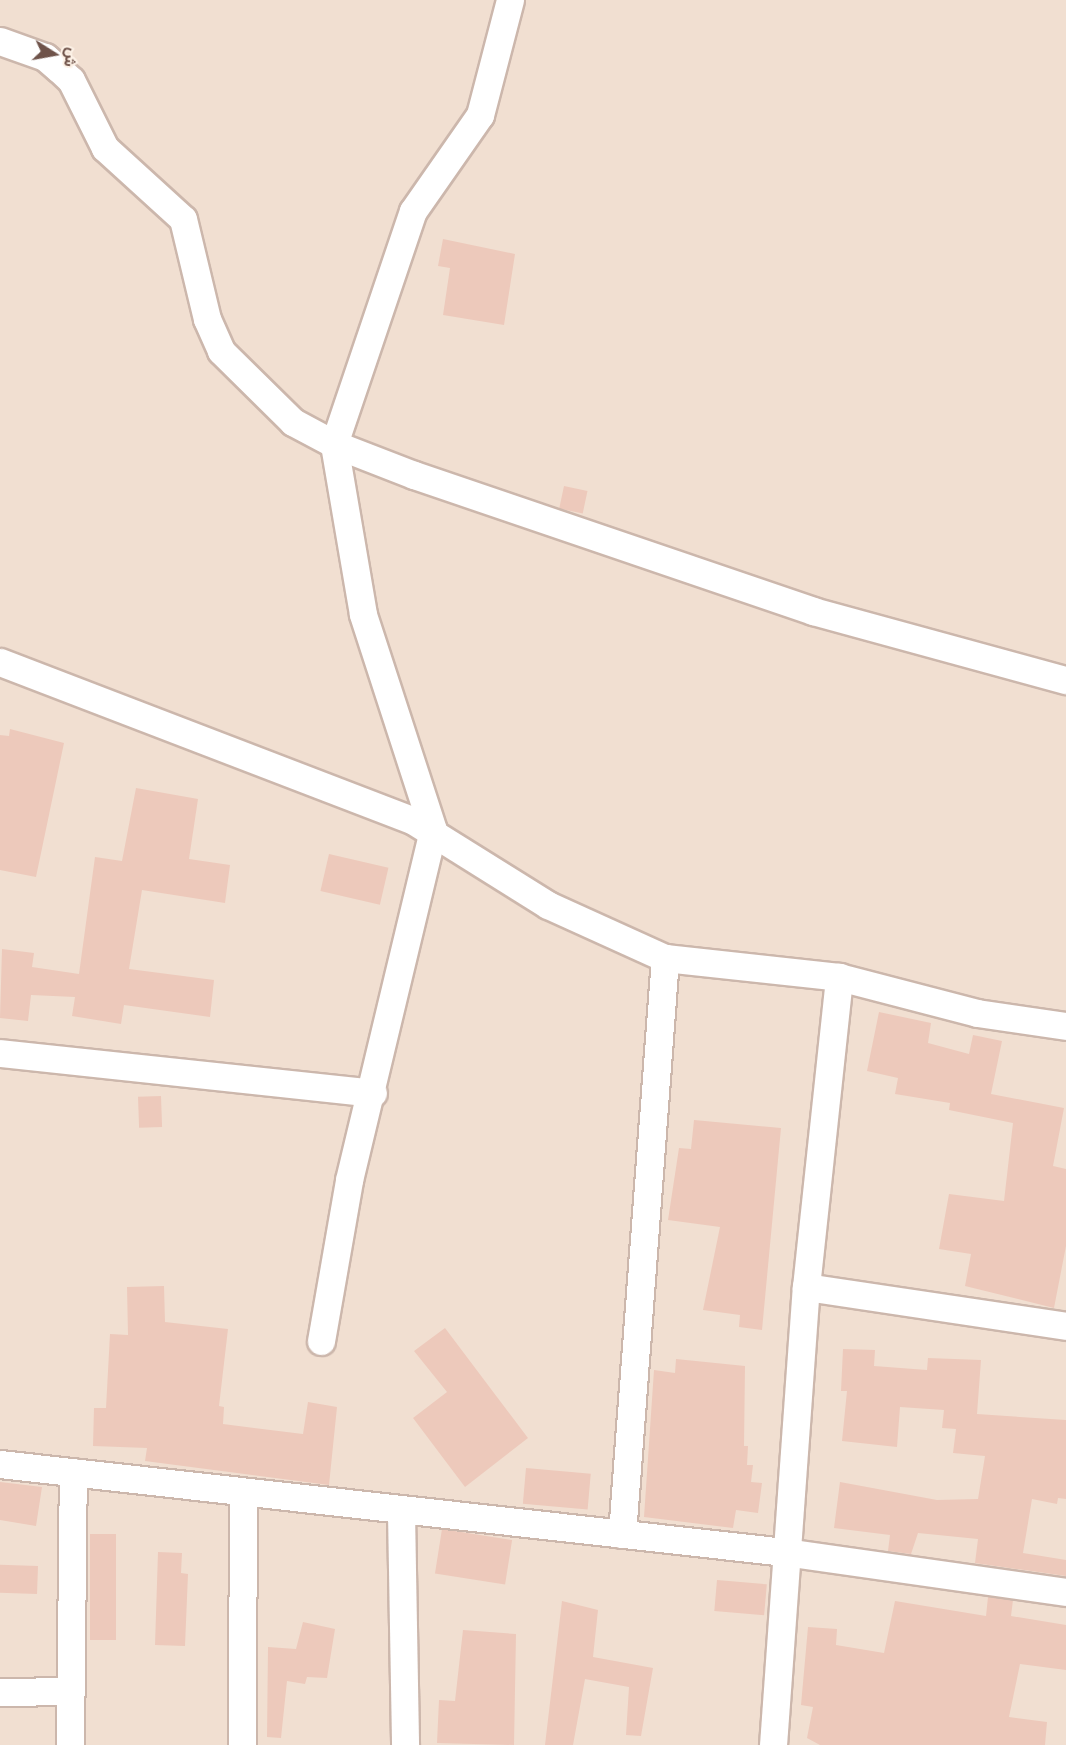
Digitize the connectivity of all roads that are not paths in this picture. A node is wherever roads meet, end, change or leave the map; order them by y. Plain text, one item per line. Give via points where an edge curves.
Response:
1 (510, 0) edge
2 (0, 41) edge
3 (334, 444) junction
4 (0, 662) edge
5 (1066, 680) edge
6 (433, 830) junction
7 (665, 958) junction
8 (839, 977) junction
9 (1066, 1026) edge
10 (0, 1053) edge
11 (374, 1093) junction
12 (806, 1287) junction
13 (1066, 1326) edge
14 (321, 1341) dead end
15 (0, 1464) edge
16 (73, 1472) junction
17 (243, 1493) junction
18 (401, 1512) junction
19 (622, 1534) junction
20 (785, 1552) junction
21 (1066, 1592) edge
22 (70, 1691) junction
23 (0, 1692) edge
24 (70, 1745) edge
25 (242, 1745) edge
26 (405, 1745) edge
27 (772, 1745) edge

1 - 3 street via 480,115 413,211
2 - 3 street via 45,57 70,80 105,148 183,219 207,320 221,351 268,401
3 - 5 street via 813,611
3 - 6 street via 363,614
4 - 6 street
6 - 7 street via 548,905
6 - 11 street
7 - 8 street
7 - 19 street
8 - 9 street via 976,1013
8 - 12 street
10 - 11 street
11 - 14 street via 349,1180
12 - 13 street
12 - 20 street
15 - 16 street
16 - 17 street
16 - 22 street
17 - 18 street
17 - 25 street
18 - 19 street
18 - 26 street
19 - 20 street
20 - 21 street
20 - 27 street
22 - 23 street
22 - 24 street

